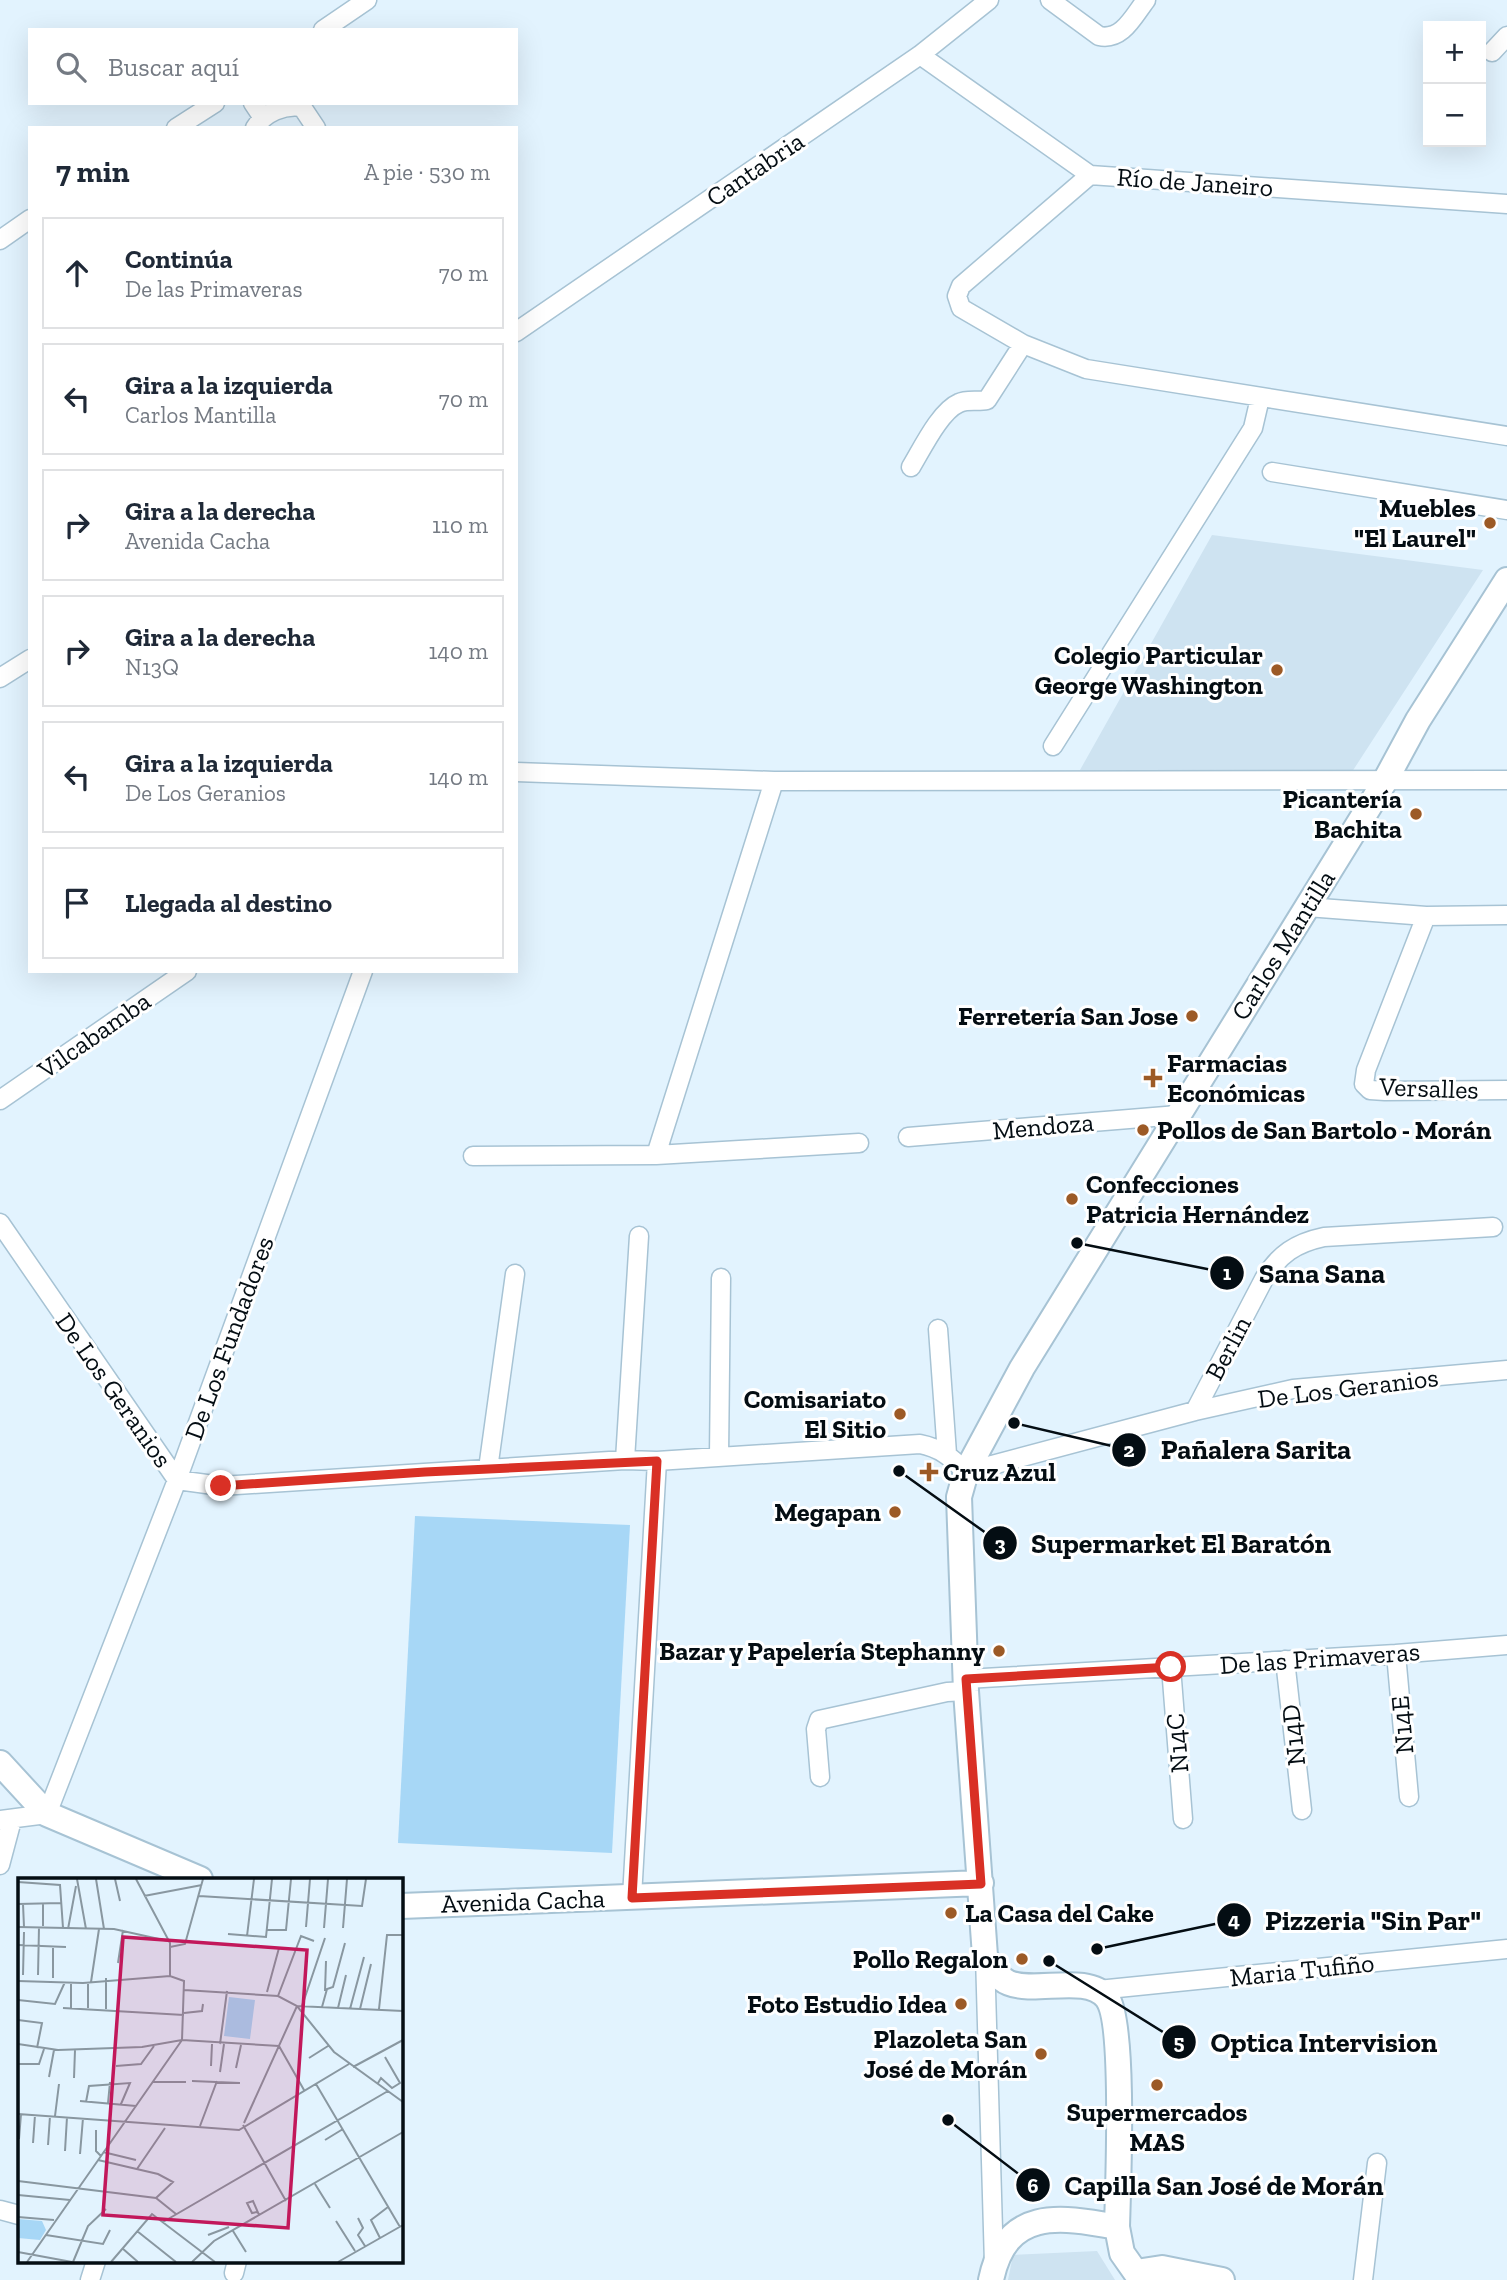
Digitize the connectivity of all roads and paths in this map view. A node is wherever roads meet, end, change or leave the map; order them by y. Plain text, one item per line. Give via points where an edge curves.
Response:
1 (367, 0) edge
2 (989, 0) edge
3 (1051, 0) edge
4 (1146, 0) edge
5 (326, 28) edge
6 (1507, 36) edge
7 (1492, 52) dead end
8 (920, 55) junction
9 (212, 105) edge
10 (257, 116) edge
11 (179, 126) edge
12 (315, 126) edge
13 (1090, 175) junction
14 (1507, 204) edge
15 (28, 223) edge
16 (0, 240) edge
17 (518, 331) edge
18 (1023, 344) junction
19 (1260, 398) junction
20 (1507, 436) edge
21 (911, 467) dead end
22 (1272, 472) dead end
23 (1507, 510) edge
24 (1507, 580) edge
25 (28, 660) edge
26 (0, 678) edge
27 (1053, 746) dead end
28 (518, 772) edge
29 (1507, 780) edge
30 (774, 781) junction
31 (1385, 781) junction
32 (1307, 907) junction
33 (1507, 915) edge
34 (1426, 916) junction
35 (184, 973) edge
36 (362, 973) edge
37 (1507, 1090) edge
38 (0, 1100) edge
39 (1178, 1115) junction
40 (908, 1137) dead end
41 (859, 1143) dead end
42 (656, 1155) junction
43 (473, 1156) dead end
44 (0, 1223) edge
45 (1493, 1227) dead end
46 (639, 1237) dead end
47 (516, 1274) dead end
48 (721, 1278) dead end
49 (938, 1329) dead end
50 (1507, 1370) edge
51 (1195, 1411) junction
52 (947, 1454) junction
53 (719, 1456) junction
54 (625, 1460) junction
55 (657, 1461) junction
56 (488, 1468) junction
57 (966, 1472) junction
58 (177, 1480) junction
59 (1507, 1644) edge
60 (1396, 1654) junction
61 (1285, 1660) junction
62 (1171, 1667) junction
63 (966, 1685) junction
64 (0, 1763) edge
65 (820, 1777) dead end
66 (1409, 1797) dead end
67 (1302, 1810) dead end
68 (47, 1814) junction
69 (1183, 1819) dead end
70 (6, 1820) edge
71 (0, 1865) edge
72 (198, 1878) edge
73 (981, 1884) junction
74 (632, 1898) junction
75 (402, 1906) edge
76 (1507, 1949) edge
77 (985, 1956) junction
78 (1098, 1990) junction
79 (1377, 2163) dead end
80 (0, 2210) edge
81 (18, 2215) edge
82 (1117, 2227) junction
83 (96, 2262) edge
84 (993, 2275) edge
85 (1139, 2276) edge
86 (90, 2280) edge
87 (1223, 2280) edge
88 (1363, 2280) edge

1 - 5 street
2 - 8 street, Cantabria
3 - 4 street via 1099,36 1109,38 1119,35
6 - 7 street
8 - 13 street, Río de Janeiro
8 - 17 street, Cantabria
9 - 11 street
10 - 12 street via 284,106 302,107
13 - 14 street, Río de Janeiro
13 - 18 street via 961,286 957,296 961,308
15 - 16 street
18 - 19 street via 1086,369
18 - 21 street via 987,400 953,406
19 - 20 street
19 - 27 street via 1253,428
22 - 23 street
24 - 31 street, Carlos Mantilla
25 - 26 street
28 - 30 street
29 - 31 street
30 - 31 street
30 - 42 street
31 - 32 street, Carlos Mantilla
32 - 34 street
32 - 39 street, Carlos Mantilla
33 - 34 street
34 - 37 street, Versalles via 1364,1084 1370,1090
35 - 38 street, Vilcabamba
36 - 58 street, De Los Fundadores
39 - 40 street, Mendoza
39 - 57 street, Carlos Mantilla via 1022,1368
41 - 42 street
42 - 43 street
44 - 58 street, De Los Geranios
45 - 51 street, Berlin via 1324,1237 1288,1250 1264,1279
46 - 54 street
47 - 56 street
48 - 53 street
49 - 52 street
50 - 51 street, De Los Geranios via 1293,1389
51 - 57 street, De Los Geranios
52 - 53 street, De Los Geranios via 920,1444
52 - 57 street, De Los Geranios
53 - 55 street, De Los Geranios
54 - 55 street, De Los Geranios
54 - 56 street, De Los Geranios
55 - 74 street
56 - 58 street, De Los Geranios via 221,1486
57 - 63 street, Carlos Mantilla via 958,1508
58 - 68 street, De Los Fundadores
59 - 60 street, De las Primaveras
60 - 61 street, De las Primaveras
60 - 66 street, N14E
61 - 62 street, De las Primaveras
61 - 67 street, N14D
62 - 63 street, De las Primaveras
62 - 69 street, N14C
63 - 65 street, De las Primaveras via 819,1720
63 - 73 street, Carlos Mantilla
64 - 68 street
68 - 70 street
68 - 72 street
70 - 71 street
73 - 74 street, Avenida Cacha
73 - 77 street, Carlos Mantilla
74 - 75 street, Avenida Cacha
76 - 78 street, Maria Tufiño
77 - 78 street via 992,1970 1010,1983
77 - 84 street
78 - 82 street via 1111,2006 1116,2044
79 - 88 street
80 - 81 street
82 - 84 street via 1063,2221 1030,2223 1004,2244
82 - 85 street via 1119,2248
83 - 86 street
85 - 87 street via 1162,2269

